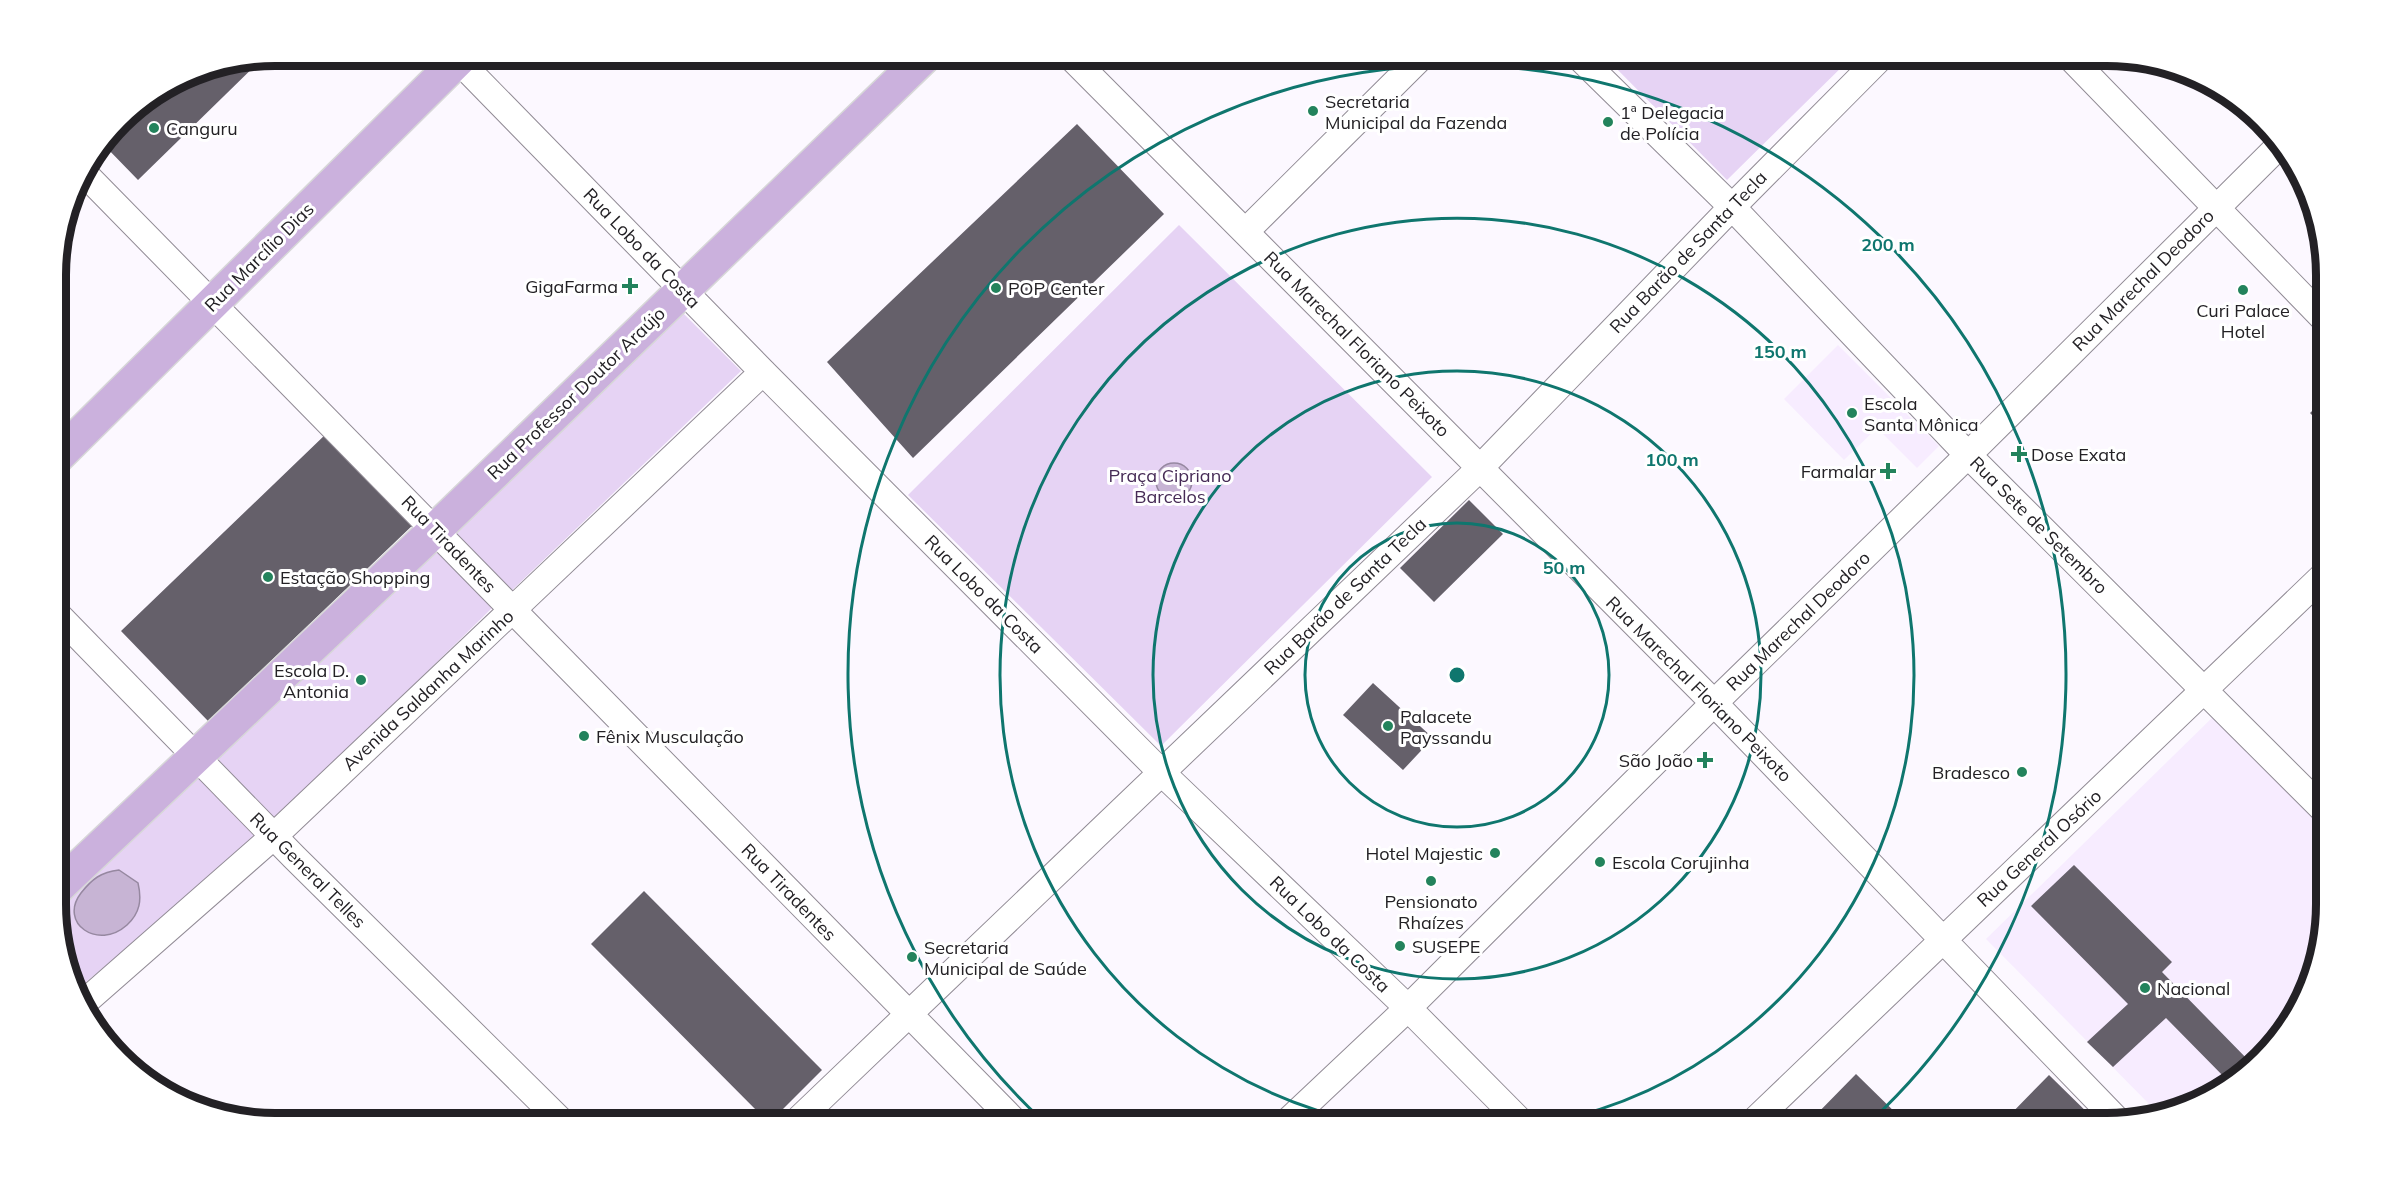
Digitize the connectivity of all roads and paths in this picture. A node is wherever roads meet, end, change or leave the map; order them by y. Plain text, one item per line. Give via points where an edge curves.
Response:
1 (449, 66) edge
2 (467, 66) edge
3 (915, 66) edge
4 (1080, 66) edge
5 (1412, 66) edge
6 (1588, 66) edge
7 (1872, 66) edge
8 (2079, 66) edge
9 (2274, 150) edge
10 (90, 179) edge
11 (1731, 207) junction
12 (2216, 207) junction
13 (1246, 231) junction
14 (683, 290) junction
15 (213, 303) junction
16 (2316, 311) edge
17 (763, 372) junction
18 (66, 448) edge
19 (1968, 455) junction
20 (1480, 468) junction
21 (435, 530) junction
22 (2316, 583) edge
23 (513, 609) junction
24 (66, 623) edge
25 (2205, 690) junction
26 (1714, 703) junction
27 (196, 757) junction
28 (1162, 773) junction
29 (2316, 802) edge
30 (274, 836) junction
31 (66, 880) edge
32 (1943, 938) junction
33 (89, 998) edge
34 (1408, 1008) junction
35 (909, 1014) junction
36 (552, 1113) edge
37 (805, 1113) edge
38 (1006, 1113) edge
39 (1297, 1113) edge
40 (1512, 1113) edge
41 (1762, 1113) edge
42 (2110, 1113) edge

1 - 15 main road, Rua Marcílio Dias
2 - 14 street, Rua Lobo da Costa
3 - 14 main road, Rua Professor Doutor Araújo
4 - 13 street, Rua Marechal Floriano Peixoto
5 - 13 street
6 - 11 street, Rua Sete de Setembro
7 - 11 street, Rua Barão de Santa Tecla
8 - 12 street
9 - 12 street, Rua Marechal Deodoro
10 - 15 street, Rua Tiradentes
11 - 19 street, Rua Sete de Setembro
11 - 20 street, Rua Barão de Santa Tecla
12 - 16 street
12 - 19 street, Rua Marechal Deodoro
13 - 20 street, Rua Marechal Floriano Peixoto
14 - 17 street, Rua Lobo da Costa
14 - 21 main road, Rua Professor Doutor Araújo
15 - 18 main road, Rua Marcílio Dias
15 - 21 street, Rua Tiradentes
17 - 23 street, Avenida Saldanha Marinho
17 - 28 street, Rua Lobo da Costa
19 - 25 street, Rua Sete de Setembro
19 - 26 street, Rua Marechal Deodoro
20 - 26 street, Rua Marechal Floriano Peixoto
20 - 28 street, Rua Barão de Santa Tecla
21 - 23 street, Rua Tiradentes
21 - 27 main road
22 - 25 street, Rua General Osório
23 - 30 street, Avenida Saldanha Marinho
23 - 35 street, Rua Tiradentes
24 - 27 street, Rua General Telles
25 - 29 street, Rua Sete de Setembro
25 - 32 street, Rua General Osório
26 - 32 street, Rua Marechal Floriano Peixoto
26 - 34 street, Rua Marechal Deodoro
27 - 30 street, Rua General Telles
27 - 31 main road
28 - 34 street, Rua Lobo da Costa
28 - 35 street, Rua Barão de Santa Tecla
30 - 33 street, Avenida Saldanha Marinho
30 - 36 street, Rua General Telles
32 - 41 street, Rua General Osório
32 - 42 street, Rua Marechal Floriano Peixoto
34 - 39 street, Rua Marechal Deodoro
34 - 40 street, Rua Lobo da Costa
35 - 37 street, Rua Barão de Santa Tecla
35 - 38 street, Rua Tiradentes

